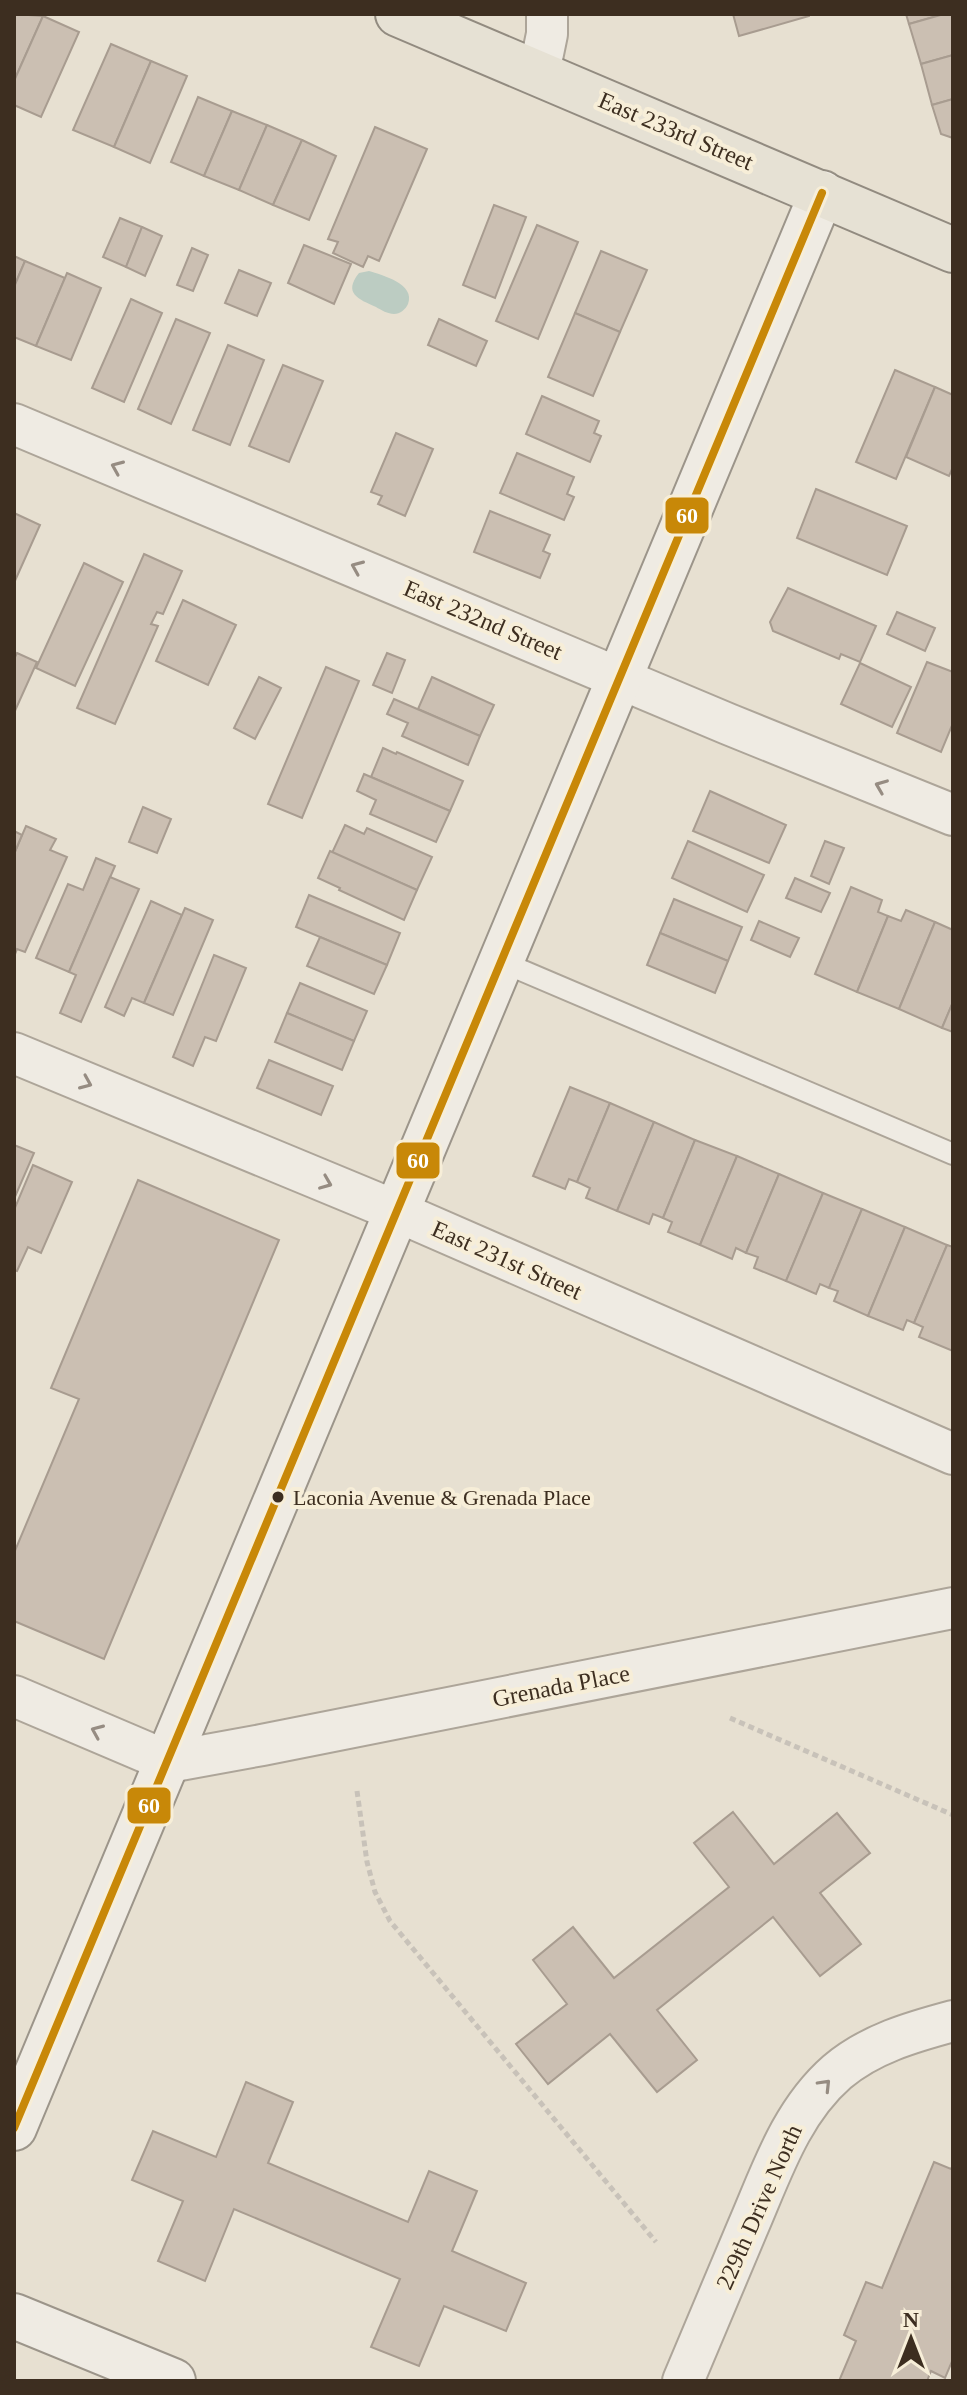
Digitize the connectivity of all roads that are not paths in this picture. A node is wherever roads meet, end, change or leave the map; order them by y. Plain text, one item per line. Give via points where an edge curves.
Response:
1 (398, 14) edge
2 (547, 14) edge
3 (539, 73) junction
4 (822, 193) junction
5 (953, 250) edge
6 (14, 424) edge
7 (619, 677) junction
8 (953, 815) edge
9 (502, 962) junction
10 (14, 1053) edge
11 (953, 1154) edge
12 (396, 1211) junction
13 (953, 1454) edge
14 (953, 1606) edge
15 (14, 1696) edge
16 (169, 1762) junction
17 (953, 2021) edge
18 (14, 2128) edge
19 (14, 2316) edge
20 (173, 2381) edge
21 (683, 2381) edge

1 - 3 main road, East 233rd Street
2 - 3 street
3 - 4 main road, East 233rd Street
4 - 5 main road, East 233rd Street
4 - 7 street
7 -> 6 street, East 232nd Street
8 -> 7 street, East 232nd Street
7 - 9 street
9 - 11 lane
9 - 12 street
10 -> 12 street, East 231st Street
12 - 13 street, East 231st Street
12 - 16 street
14 - 16 street, Grenada Place
16 -> 15 street
16 - 18 street
21 -> 17 street, 229th Drive North via 785,2142 815,2095 864,2052
19 - 20 street

